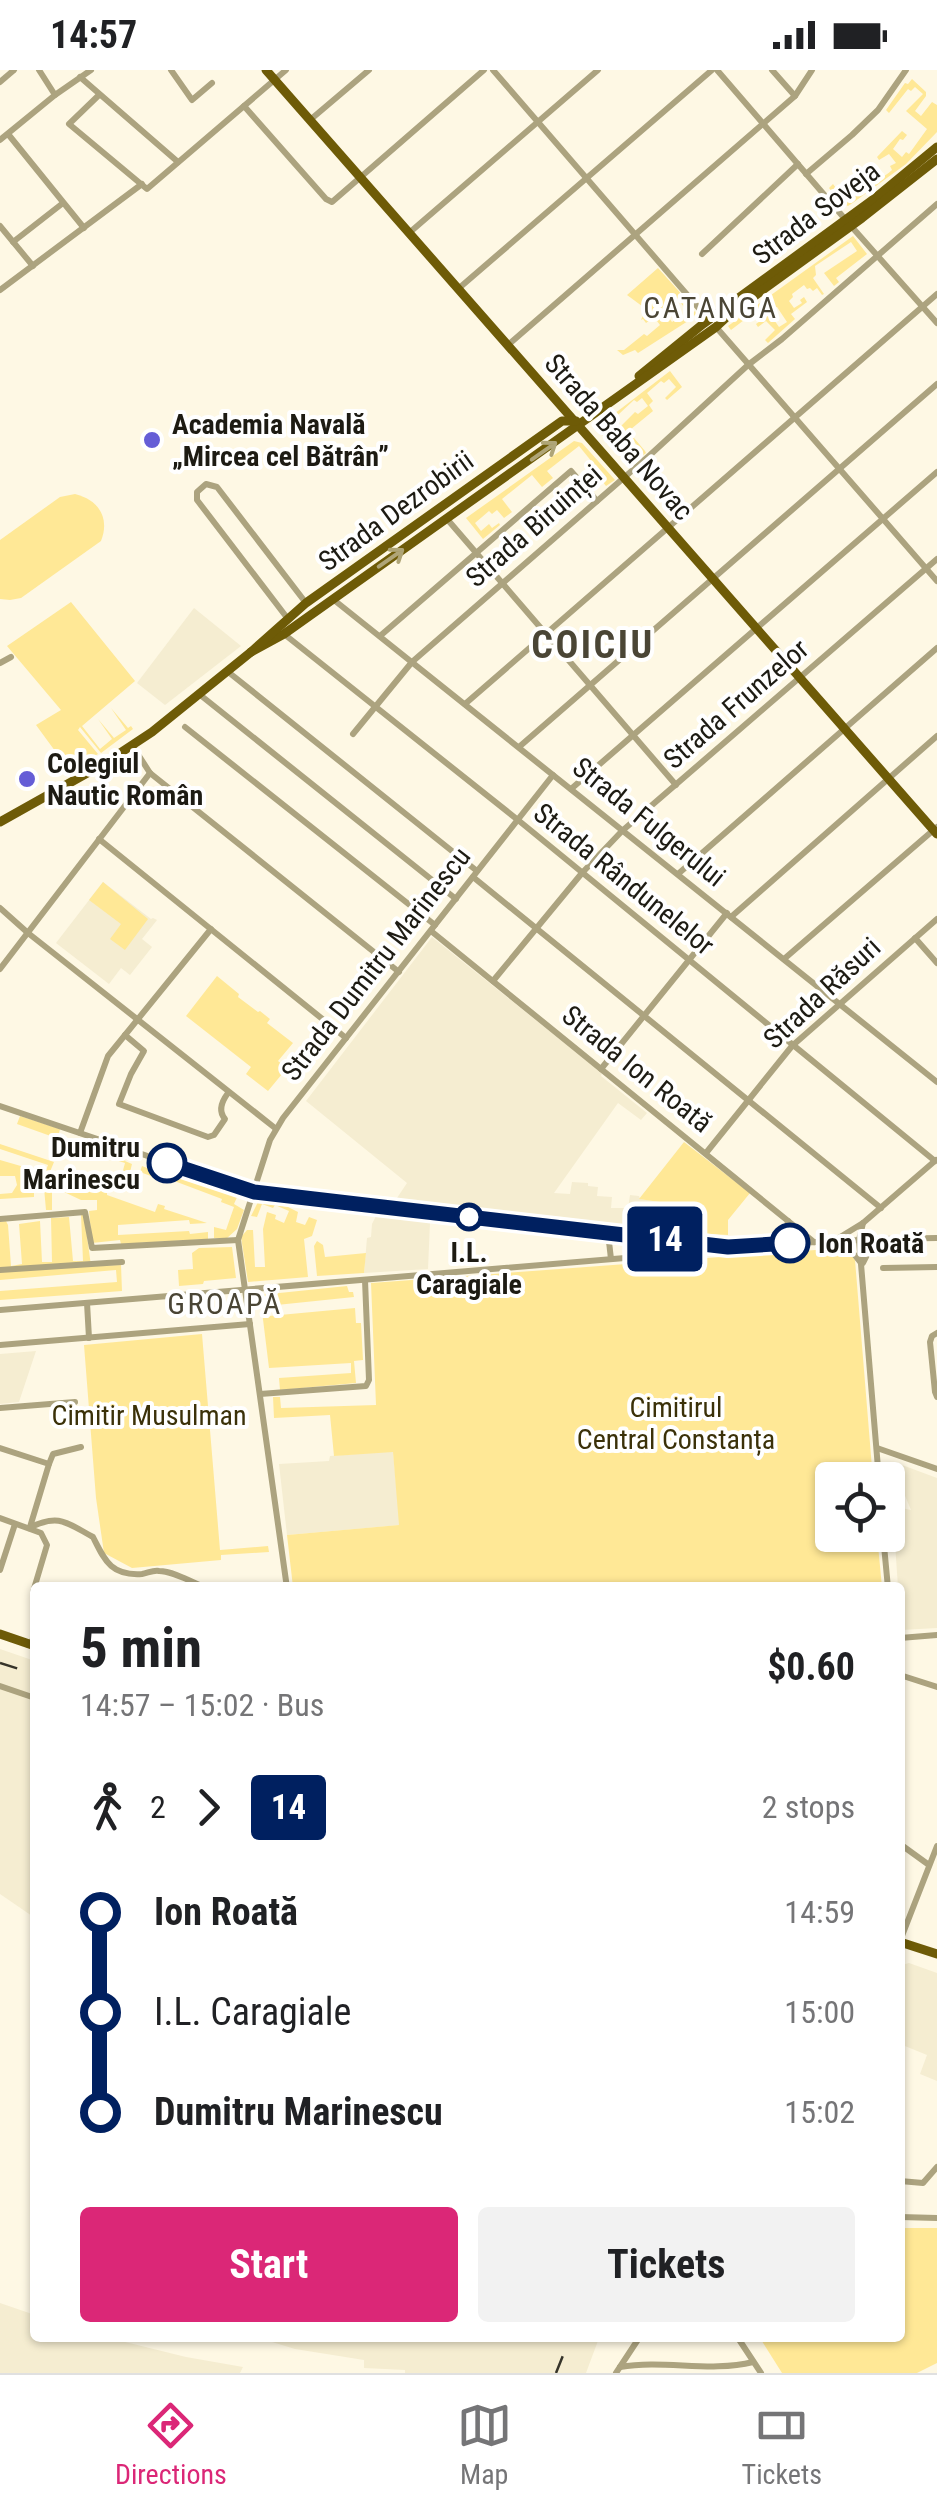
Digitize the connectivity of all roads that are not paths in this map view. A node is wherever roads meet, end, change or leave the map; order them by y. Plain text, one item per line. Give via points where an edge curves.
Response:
1 (14, 70) edge
2 (39, 70) edge
3 (92, 70) edge
4 (171, 70) edge
5 (266, 70) edge
6 (286, 70) edge
7 (369, 70) edge
8 (484, 70) edge
9 (493, 70) edge
10 (598, 70) edge
11 (714, 70) edge
12 (772, 70) edge
13 (812, 70) edge
14 (906, 70) edge
15 (80, 78) junction
16 (274, 80) junction
17 (0, 82) edge
18 (212, 83) dead end
19 (99, 94) junction
20 (55, 95) junction
21 (795, 96) junction
22 (244, 106) junction
23 (310, 120) junction
24 (538, 122) junction
25 (763, 124) junction
26 (8, 134) junction
27 (0, 140) edge
28 (937, 147) edge
29 (937, 159) edge
30 (178, 162) junction
31 (798, 164) junction
32 (806, 174) junction
33 (360, 178) junction
34 (587, 178) junction
35 (144, 186) junction
36 (64, 203) junction
37 (937, 204) edge
38 (848, 222) junction
39 (0, 226) edge
40 (84, 228) junction
41 (410, 234) junction
42 (636, 235) junction
43 (13, 242) junction
44 (702, 254) dead end
45 (877, 256) junction
46 (33, 266) junction
47 (458, 288) junction
48 (0, 290) edge
49 (937, 294) edge
50 (923, 306) junction
51 (937, 322) edge
52 (712, 324) junction
53 (508, 345) junction
54 (748, 365) junction
55 (937, 384) edge
56 (795, 418) junction
57 (578, 423) junction
58 (839, 468) junction
59 (937, 472) edge
60 (625, 477) junction
61 (597, 501) junction
62 (883, 518) junction
63 (447, 519) junction
64 (668, 527) junction
65 (476, 553) junction
66 (937, 559) edge
67 (926, 568) junction
68 (712, 578) junction
69 (937, 581) edge
70 (502, 584) junction
71 (332, 599) junction
72 (306, 603) junction
73 (288, 618) junction
74 (756, 628) junction
75 (284, 634) junction
76 (546, 635) junction
77 (380, 636) junction
78 (937, 648) edge
79 (251, 652) junction
80 (11, 657) dead end
81 (412, 662) junction
82 (0, 663) edge
83 (227, 671) junction
84 (800, 678) junction
85 (590, 685) junction
86 (200, 694) junction
87 (465, 704) junction
88 (375, 708) junction
89 (184, 727) dead end
90 (845, 729) junction
91 (353, 734) dead end
92 (633, 734) junction
93 (937, 736) edge
94 (132, 745) junction
95 (519, 747) junction
96 (150, 772) junction
97 (554, 775) junction
98 (889, 779) junction
99 (676, 785) junction
100 (571, 788) junction
101 (518, 820) junction
102 (0, 822) edge
103 (936, 830) edge
104 (622, 831) junction
105 (99, 839) junction
106 (475, 874) junction
107 (582, 874) junction
108 (678, 874) junction
109 (456, 899) junction
110 (0, 908) edge
111 (729, 915) junction
112 (937, 918) edge
113 (211, 928) junction
114 (433, 928) junction
115 (536, 928) junction
116 (28, 933) junction
117 (915, 938) junction
118 (784, 959) junction
119 (688, 961) junction
120 (937, 964) edge
121 (0, 969) edge
122 (399, 972) junction
123 (492, 981) junction
124 (839, 1002) junction
125 (644, 1015) junction
126 (137, 1020) junction
127 (124, 1035) junction
128 (346, 1038) junction
129 (792, 1046) junction
130 (601, 1069) junction
131 (937, 1082) edge
132 (228, 1093) junction
133 (749, 1100) junction
134 (0, 1106) edge
135 (275, 1128) junction
136 (80, 1133) junction
137 (706, 1154) junction
138 (936, 1160) edge
139 (254, 1192) junction
140 (881, 1208) junction
141 (0, 1219) edge
142 (788, 1220) junction
143 (863, 1223) junction
144 (608, 1233) junction
145 (937, 1238) edge
146 (885, 1239) junction
147 (238, 1240) junction
148 (834, 1240) junction
149 (860, 1240) junction
150 (814, 1242) junction
151 (763, 1245) junction
152 (728, 1247) junction
153 (611, 1260) junction
154 (122, 1262) dead end
155 (862, 1264) junction
156 (937, 1267) edge
157 (884, 1268) dead end
158 (0, 1270) edge
159 (365, 1280) junction
160 (245, 1290) junction
161 (87, 1303) junction
162 (0, 1310) edge
163 (250, 1324) junction
164 (937, 1334) edge
165 (89, 1338) junction
166 (0, 1345) edge
167 (260, 1394) junction
168 (937, 1397) edge
169 (75, 1402) dead end
170 (0, 1408) edge
171 (0, 1448) edge
172 (81, 1448) dead end
173 (876, 1448) junction
174 (877, 1462) edge
175 (49, 1464) junction
176 (937, 1469) edge
177 (0, 1518) edge
178 (15, 1523) junction
179 (29, 1528) junction
180 (885, 1552) edge
181 (0, 1570) edge
182 (35, 1582) edge
183 (191, 1582) edge
184 (286, 1582) edge
185 (888, 1582) edge
186 (0, 1634) edge
187 (937, 1635) edge
188 (905, 1638) edge
189 (30, 1644) edge
190 (905, 1677) edge
191 (0, 1686) edge
192 (937, 1687) edge
193 (30, 1696) edge
194 (937, 1846) edge
195 (905, 1848) edge
196 (929, 1865) junction
197 (905, 1928) edge
198 (905, 1943) edge
199 (937, 1954) edge
200 (937, 2166) edge
201 (905, 2181) edge
202 (905, 2217) edge
203 (937, 2218) edge
204 (636, 2342) edge
205 (740, 2342) edge
206 (753, 2362) junction
207 (618, 2370) edge
208 (761, 2373) edge

1 - 17 street
2 - 20 street
3 - 15 street
4 - 18 street via 192,100
5 - 16 main road, Strada Baba Novac
6 - 16 street
7 - 23 street
8 - 33 street
9 - 24 street
10 - 24 street
11 - 25 street
11 - 34 street
12 - 21 street
13 - 21 street
14 - 32 street via 878,110
15 - 19 street
15 - 20 street
16 - 22 street
16 - 23 main road, Strada Baba Novac
19 - 30 street
19 - 35 street via 69,124
20 - 26 street
21 - 25 street
22 - 30 street
22 - 33 street via 329,202
23 - 33 main road, Strada Baba Novac
24 - 34 street
24 - 41 street
25 - 31 street
25 - 42 street
26 - 27 street
26 - 36 street
28 - 38 main road, Strada Soveja
29 - 38 main road, Strada Soveja
30 - 35 street
31 - 32 street
31 - 44 street
32 - 38 street
33 - 41 main road, Strada Baba Novac
34 - 42 street
34 - 47 street
35 - 40 street
36 - 40 street
36 - 43 street
37 - 45 street, Strada Biruinței
38 - 45 street
38 - 52 main road, Strada Soveja
39 - 43 street
40 - 46 street
41 - 47 main road, Strada Baba Novac
42 - 52 street
42 - 53 street
43 - 46 street
45 - 50 street
45 - 54 street, Strada Biruinței
46 - 48 street
47 - 53 main road, Strada Baba Novac
49 - 50 street
50 - 51 street
50 - 56 street
52 - 54 street
52 - 57 main road, Strada Soveja
53 - 57 main road, Strada Baba Novac
54 - 56 street
54 - 60 street, Strada Biruinței
55 - 58 street
56 - 58 street
56 - 64 street
57 - 60 main road, Strada Baba Novac
63 -> 57 main road, Strada Dezrobirii
57 - 72 main road, Strada Dezrobirii via 562,421
58 - 62 street
58 - 68 street
59 - 62 street
60 - 61 street, Strada Biruinței
60 - 64 main road, Strada Baba Novac
61 - 65 street via 571,471
61 - 70 street, Strada Biruinței
62 - 67 street
62 - 74 street
63 - 65 street
71 -> 63 main road, Strada Dezrobirii
64 - 68 main road, Strada Baba Novac
64 - 76 street
65 - 70 street
65 - 77 street
66 - 67 street, Strada Frunzelor
67 - 69 street
67 - 84 street, Strada Frunzelor
68 - 74 main road, Strada Baba Novac
68 - 85 street
70 - 76 street
70 - 81 street, Strada Biruinței
71 - 75 main road, Strada Dezrobirii
71 - 77 street, Strada Fulgerului
72 - 73 main road, Strada Dezrobirii
72 - 73 street via 217,486 206,484 196,500
73 - 79 main road, Strada Dezrobirii
74 - 84 main road, Strada Baba Novac
74 - 92 street
75 - 79 main road, Strada Dezrobirii
75 - 88 street, Strada Rândunelelor
76 - 85 street
76 - 87 street
77 - 81 street, Strada Fulgerului
78 - 90 street
79 - 83 main road, Strada Dezrobirii
80 - 82 street
81 - 87 street, Strada Fulgerului
81 - 88 street, Strada Biruinței
83 - 86 main road, Strada Dezrobirii
83 - 106 street
84 - 90 main road, Strada Baba Novac
84 - 99 street, Strada Frunzelor
85 - 92 street
85 - 95 street
86 - 94 main road, Strada Dezrobirii
86 - 109 street
87 - 95 street, Strada Fulgerului
88 - 91 street, Strada Biruinței
88 - 101 street, Strada Rândunelelor
89 - 114 street, Strada Ion Roată
90 - 98 main road, Strada Baba Novac
90 - 108 street
92 - 99 street
92 - 100 street
93 - 98 street
94 - 96 street
94 - 102 main road, Strada Dezrobirii
95 - 97 street, Strada Fulgerului
96 - 105 street
96 - 122 street
97 - 100 street, Strada Fulgerului
97 - 101 street, Strada Dumitru Marinescu
98 - 103 main road, Strada Baba Novac
98 - 111 street
99 - 104 street, Strada Frunzelor
100 - 104 street, Strada Fulgerului
101 - 106 street, Strada Dumitru Marinescu
101 - 107 street, Strada Rândunelelor
103 - 118 street
104 - 107 street, Strada Frunzelor
104 - 108 street, Strada Fulgerului
105 - 113 street
105 - 116 street
106 - 109 street, Strada Dumitru Marinescu
106 - 115 street
107 - 115 street, Strada Frunzelor
107 - 119 street, Strada Rândunelelor
108 - 111 street, Strada Fulgerului
109 - 114 street, Strada Dumitru Marinescu
110 - 116 street
111 - 118 street, Strada Fulgerului
111 - 119 street
112 - 117 street, Strada Răsuri
113 - 126 street
113 - 128 street
114 - 122 street, Strada Dumitru Marinescu
114 - 123 street, Strada Ion Roată
115 - 123 street, Strada Frunzelor
115 - 125 street
116 - 121 street
116 - 126 street
117 - 120 street
117 - 124 street, Strada Răsuri
118 - 124 street, Strada Fulgerului
119 - 125 street
119 - 129 street, Strada Rândunelelor
122 - 128 street, Strada Dumitru Marinescu
123 - 130 street, Strada Ion Roată
124 - 129 street, Strada Răsuri
124 - 131 street, Strada Fulgerului
125 - 130 street
125 - 133 street
126 - 127 street
126 - 132 street
127 - 132 street via 144,1051 120,1104 208,1136 225,1119 221,1108
127 - 136 street via 108,1056
128 - 135 street, Strada Dumitru Marinescu
129 - 133 street, Strada Răsuri
129 - 138 street, Strada Rândunelelor
130 - 137 street, Strada Ion Roată
132 - 135 street
133 - 137 street, Strada Răsuri
133 - 140 street
134 - 136 street
135 - 139 street, Strada Dumitru Marinescu
136 - 139 street
137 - 142 street, Strada Ion Roată
138 - 140 street
139 - 144 street
139 - 147 street, Strada Dumitru Marinescu
140 - 143 street
141 - 147 street via 85,1212 92,1248
142 - 150 street, Strada Ion Roată
142 - 151 street via 786,1234
143 - 148 street
143 - 149 street
144 - 152 street
144 - 153 street
145 - 146 street
146 - 149 street
146 - 155 street
147 - 160 street
148 - 149 street
148 - 150 street
148 - 155 street
149 - 155 street
150 - 151 street
151 - 152 street
152 - 153 street
153 - 159 street
154 - 158 street
155 - 173 street
156 - 157 street
159 - 160 street
159 - 167 street via 366,1386
160 - 161 street
160 - 163 street
161 - 162 street
161 - 165 street
163 - 165 street
163 - 167 street
164 - 168 street via 930,1342
165 - 166 street
167 - 184 street
169 - 170 street
171 - 175 street
172 - 175 street via 52,1454
173 - 174 street
173 - 176 street
175 - 179 street
177 - 178 street
178 - 179 street
178 - 181 street
179 - 182 street via 47,1545
179 - 183 street via 58,1518 94,1538 117,1569 160,1570
180 - 185 street
186 - 189 main road
187 - 188 street
190 - 192 street
191 - 193 street
194 - 196 street
195 - 196 street
196 - 197 street
198 - 199 main road
200 - 201 street via 923,2183
202 - 203 street
204 - 207 street
205 - 206 street
206 - 207 street
206 - 208 street

